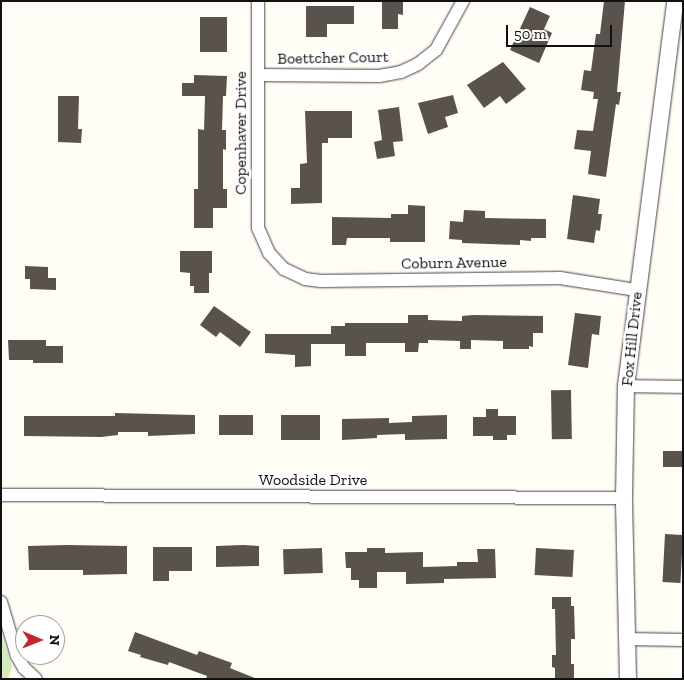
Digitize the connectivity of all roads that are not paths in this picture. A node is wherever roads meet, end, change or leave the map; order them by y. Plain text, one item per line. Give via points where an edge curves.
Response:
1 (258, 1) edge
2 (463, 1) edge
3 (677, 11) edge
4 (258, 74) junction
5 (275, 261) joint
6 (637, 290) junction
7 (626, 386) junction
8 (683, 387) edge
9 (1, 495) edge
10 (624, 498) junction
11 (1, 602) edge
12 (627, 639) junction
13 (683, 640) edge
14 (34, 677) edge
15 (628, 679) edge

1 - 4 street, Copenhaver Drive
2 - 4 street, Boettcher Court via 436,50 401,72 379,76
3 - 6 street, Fox Hill Drive
4 - 5 street, Copenhaver Drive via 258,228
5 - 6 street, Coburn Avenue via 295,275 321,282 560,278
6 - 7 street, Fox Hill Drive
7 - 8 street
7 - 10 street, Fox Hill Drive
9 - 10 street, Woodside Drive
10 - 12 street, Fox Hill Drive
11 - 14 street via 17,656
12 - 13 street
12 - 15 street, Fox Hill Drive

